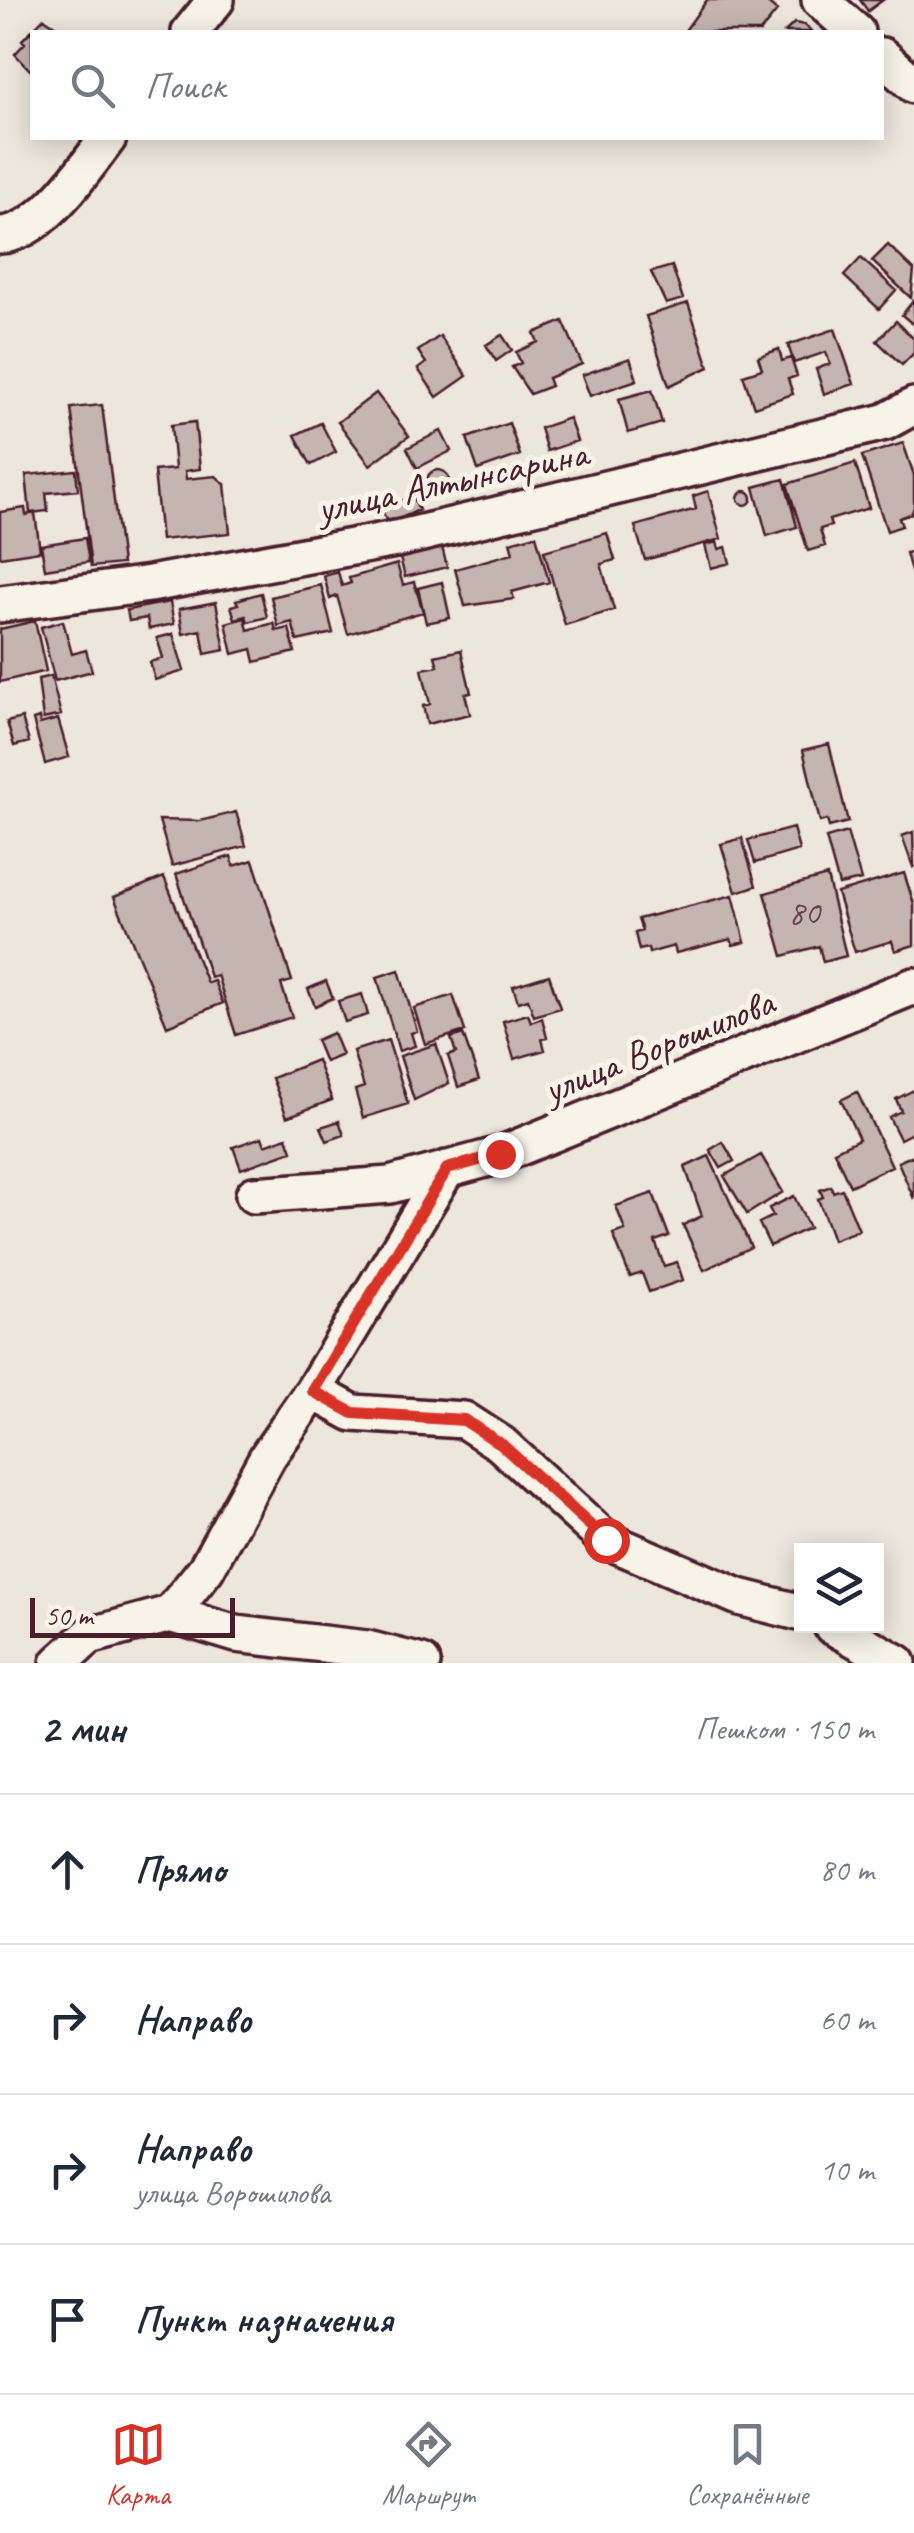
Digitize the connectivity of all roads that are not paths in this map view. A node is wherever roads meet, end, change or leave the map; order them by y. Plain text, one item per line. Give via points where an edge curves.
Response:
1 (216, 0) edge
2 (820, 0) edge
3 (192, 30) edge
4 (854, 30) edge
5 (884, 58) edge
6 (914, 85) edge
7 (106, 140) edge
8 (0, 235) edge
9 (914, 406) edge
10 (0, 604) edge
11 (914, 986) edge
12 (447, 1169) junction
13 (254, 1195) dead end
14 (313, 1391) junction
15 (794, 1611) edge
16 (170, 1614) junction
17 (844, 1633) edge
18 (67, 1660) edge
19 (422, 1663) edge
20 (898, 1663) edge

1 - 3 street
2 - 4 street
5 - 6 street
7 - 8 street via 52,208
9 - 10 street, улица Алтынсарина via 885,422 401,538
11 - 12 street, улица Ворошилова via 500,1154
12 - 13 street, улица Ворошилова via 390,1185
12 - 14 street
14 - 15 street via 353,1413 464,1420 501,1444 606,1540 739,1597
14 - 16 street via 268,1456 206,1569
16 - 18 street via 90,1636
16 - 19 street via 236,1634
17 - 20 street

